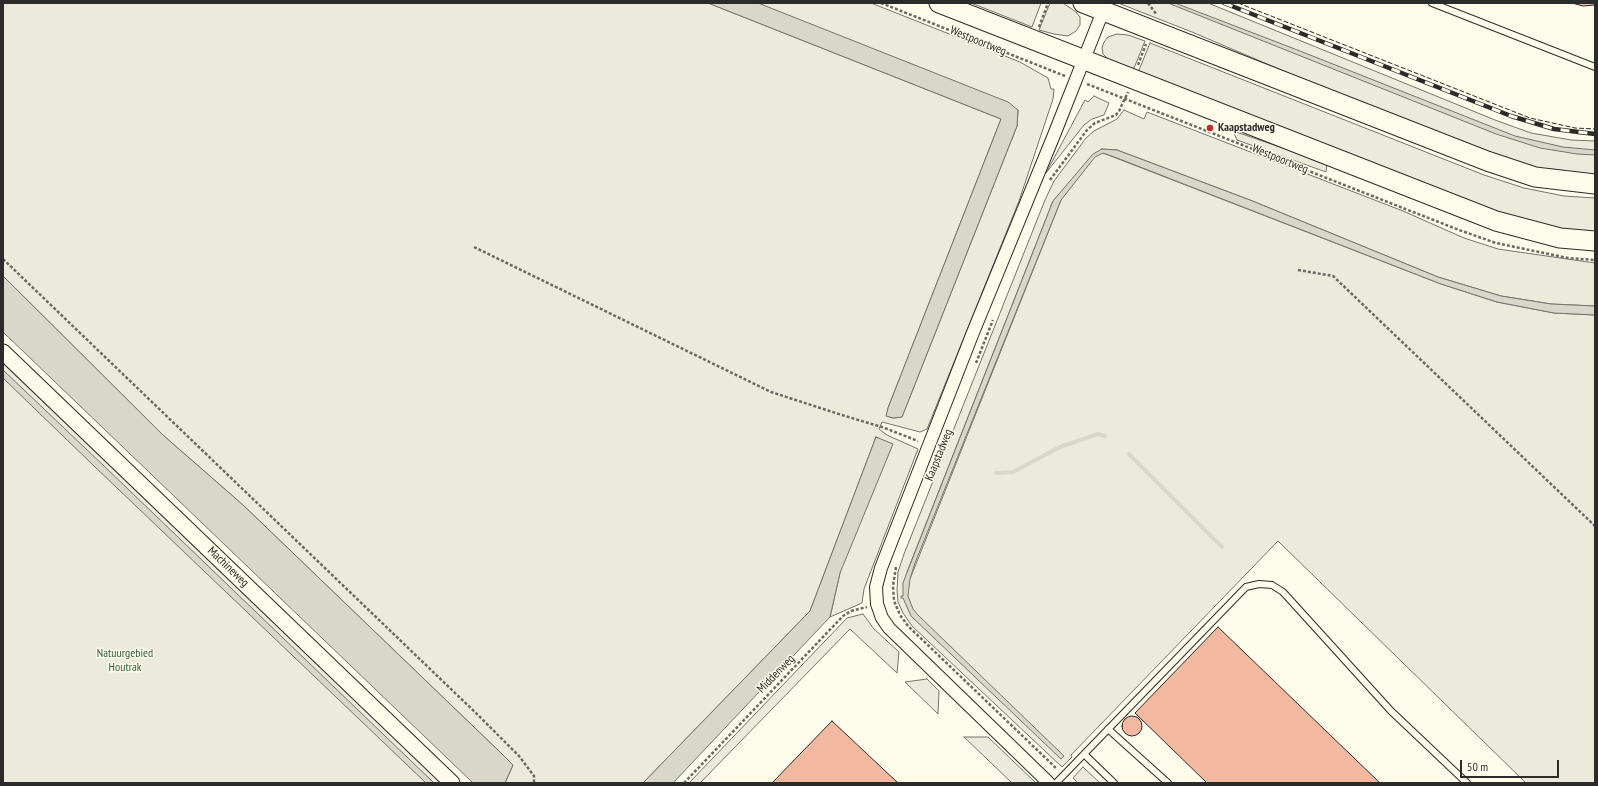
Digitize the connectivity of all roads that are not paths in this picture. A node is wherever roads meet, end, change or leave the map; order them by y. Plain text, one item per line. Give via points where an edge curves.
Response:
1 (939, 3) edge
2 (1083, 3) edge
3 (1432, 3) edge
4 (1105, 7) edge
5 (1084, 60) junction
6 (1595, 66) edge
7 (1595, 184) edge
8 (1595, 241) edge
9 (3, 352) edge
10 (1108, 729) junction
11 (1084, 754) junction
12 (452, 783) edge
13 (1050, 783) edge
14 (1056, 783) edge
15 (1114, 783) edge
16 (1168, 783) edge
17 (1466, 783) edge

1 - 5 main road, Westpoortweg
2 - 4 main road
3 - 6 lane
4 - 5 street, Kaapstadweg
4 - 7 main road via 1152,30 1487,162 1535,177
5 - 8 main road, Westpoortweg via 1496,221 1560,238
5 - 13 street, Kaapstadweg via 929,445 876,587 877,604 888,628
9 - 12 street, Machineweg
10 - 11 lane
10 - 16 lane
10 - 17 lane via 1246,588 1259,584 1272,585 1283,592 1390,711
11 - 14 lane
11 - 15 lane

